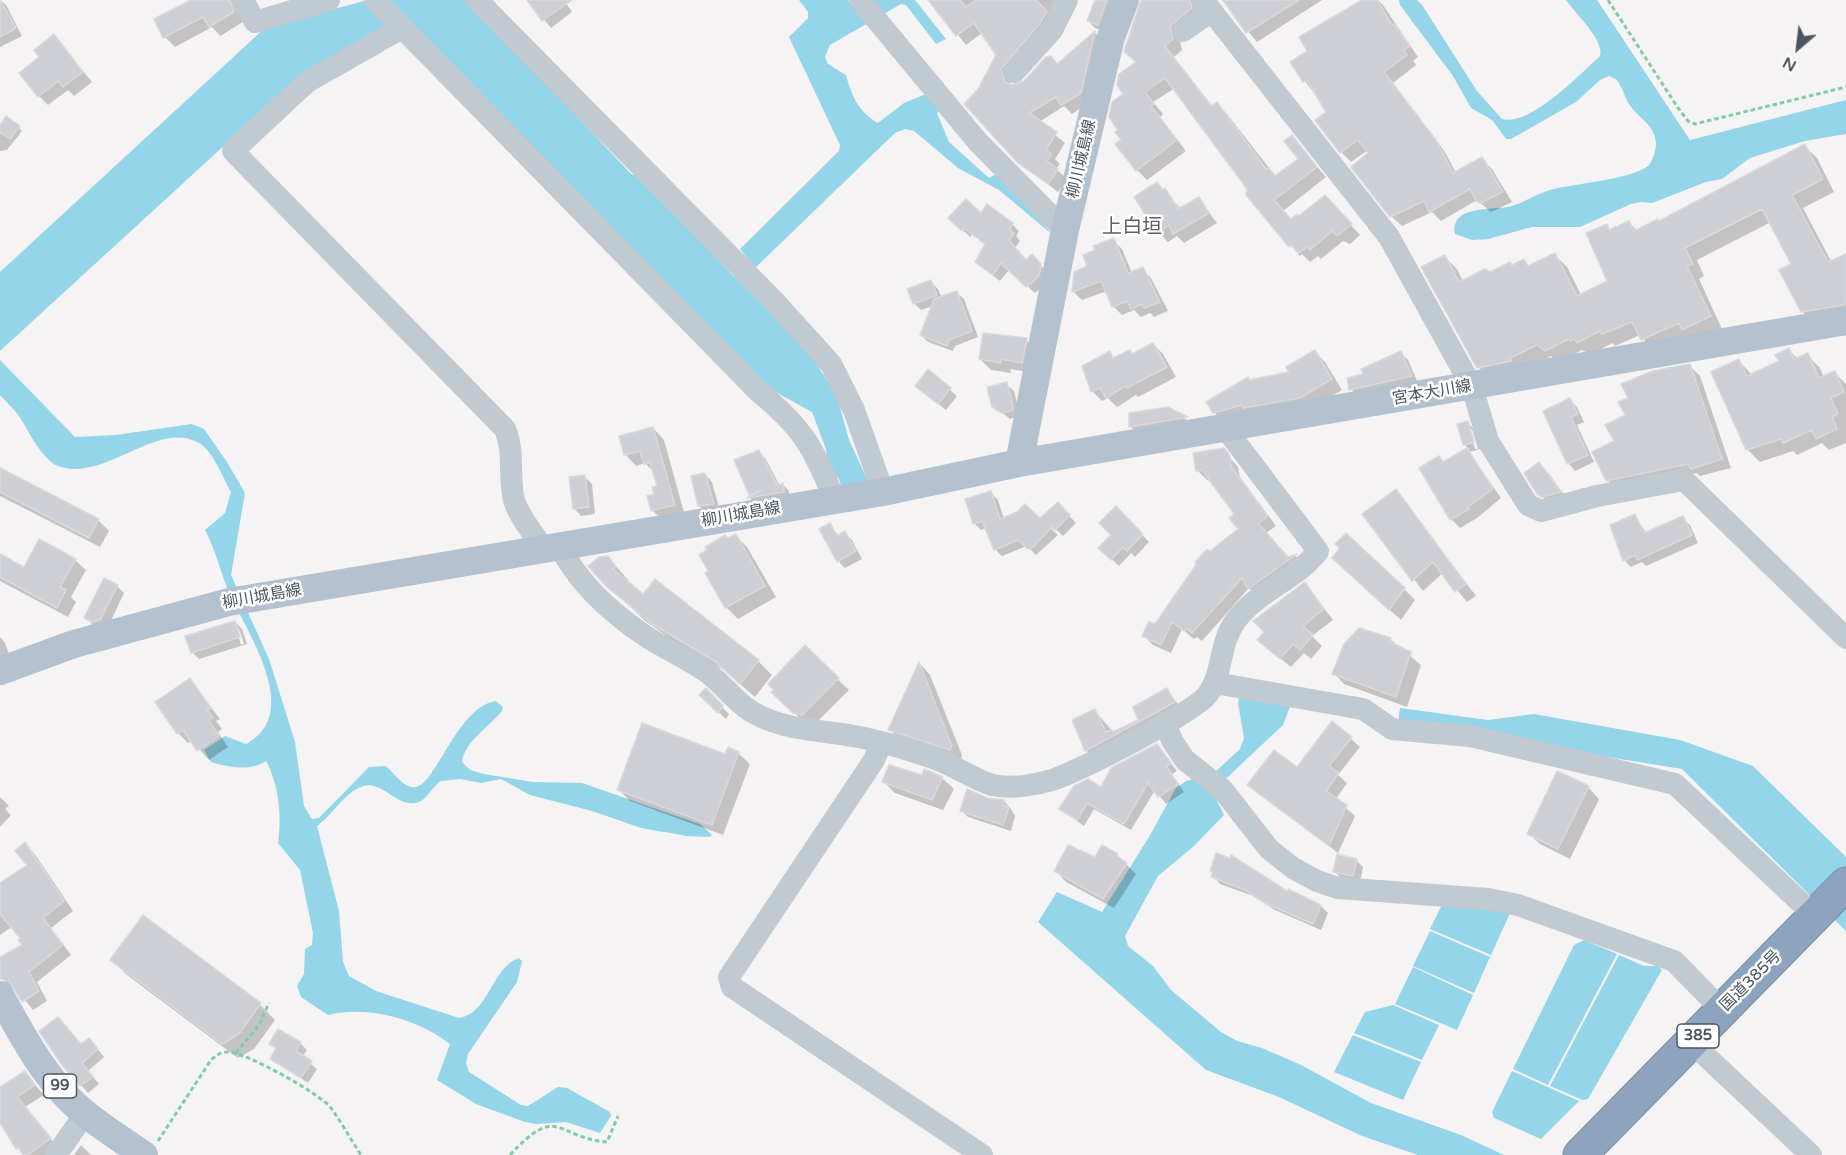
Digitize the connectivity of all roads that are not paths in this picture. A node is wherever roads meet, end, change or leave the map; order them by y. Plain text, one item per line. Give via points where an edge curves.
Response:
1 (243, 0) edge
2 (329, 0) edge
3 (375, 0) edge
4 (477, 0) edge
5 (860, 0) edge
6 (1067, 0) edge
7 (1125, 0) edge
8 (1208, 6) edge
9 (402, 28) junction
10 (1183, 31) dead end
11 (1014, 72) dead end
12 (1065, 230) junction
13 (1846, 321) edge
14 (1472, 387) junction
15 (1226, 429) junction
16 (1018, 463) junction
17 (880, 492) junction
18 (834, 499) junction
19 (552, 548) junction
20 (1846, 638) edge
21 (0, 672) edge
22 (1215, 682) junction
23 (1165, 724) junction
24 (881, 743) junction
25 (1846, 884) edge
26 (1815, 916) junction
27 (0, 995) edge
28 (1722, 1010) junction
29 (1692, 1043) junction
30 (85, 1114) junction
31 (150, 1150) edge
32 (56, 1155) edge
33 (982, 1155) edge
34 (1580, 1155) edge
35 (1811, 1155) edge

1 - 2 street via 255,22
3 - 9 street
4 - 17 street via 772,299 831,364 854,410
5 - 12 street via 978,142
6 - 11 street via 1052,30
7 - 12 main road, 柳川城島線 via 1111,37
8 - 10 street
8 - 14 street via 1389,237
9 - 18 street via 759,392 792,420 814,451
9 - 19 street via 307,82 233,151 505,429 512,443 511,483 515,502
12 - 16 main road, 柳川城島線
13 - 14 main road, 宮本大川線
14 - 15 main road, 宮本大川線
14 - 20 street via 1488,441 1528,505 1541,511 1684,480
15 - 16 main road, 宮本大川線
15 - 22 street via 1318,551 1307,565 1257,598 1237,620 1224,640
16 - 17 main road, 柳川城島線
17 - 18 main road, 柳川城島線
18 - 19 main road, 柳川城島線
19 - 21 main road, 柳川城島線 via 230,602 74,644
19 - 24 street via 599,598 642,633 706,672 753,713 805,729
22 - 23 street via 1207,696
22 - 26 street via 1363,709 1392,729 1470,736 1675,784
23 - 24 street via 1053,780 1009,787 991,784 937,760
23 - 28 street via 1185,760 1223,790 1269,849 1317,881 1338,888 1488,898 1518,905 1674,962
24 - 33 street via 874,760 729,977 730,982
25 - 26 highway, 国道385号 / 385
26 - 28 highway, 国道385号 / 385
27 - 30 main road, 99 via 47,1073
28 - 29 highway, 国道385号 / 385
29 - 34 highway, 国道385号 / 385
29 - 35 street
30 - 31 main road, 99
30 - 32 street

